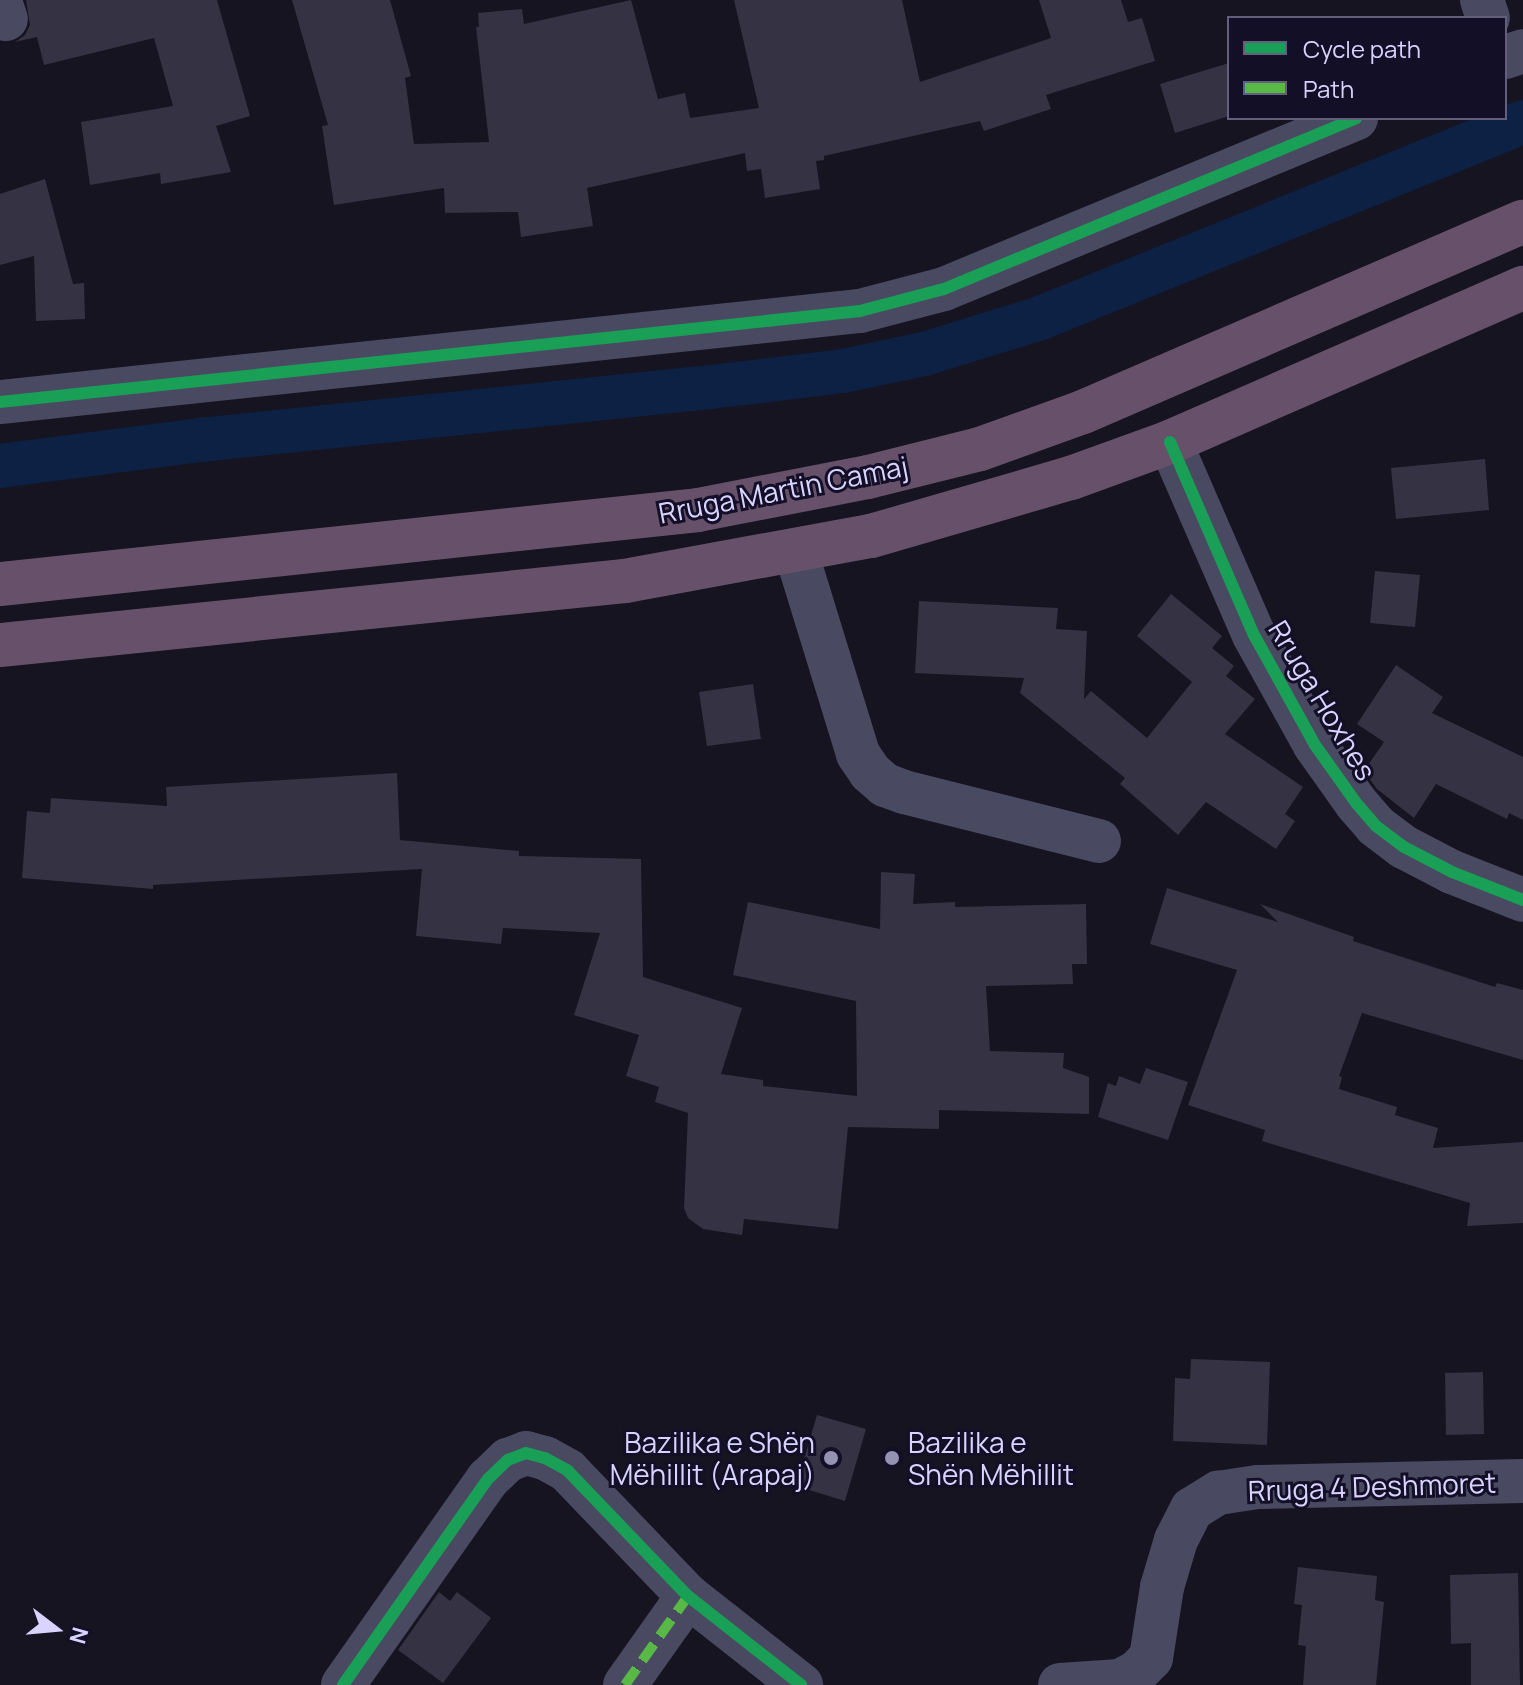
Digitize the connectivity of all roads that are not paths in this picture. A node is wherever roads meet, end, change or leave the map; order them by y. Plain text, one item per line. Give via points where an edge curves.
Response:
1 (1351, 120) edge
2 (1523, 222) edge
3 (1523, 288) edge
4 (0, 402) edge
5 (1170, 442) junction
6 (796, 552) junction
7 (0, 584) edge
8 (0, 645) edge
9 (1099, 841) dead end
10 (1523, 900) edge
11 (1523, 1481) edge
12 (688, 1596) junction
13 (1155, 1671) edge
14 (343, 1685) edge
15 (625, 1685) edge
16 (801, 1685) edge
17 (1060, 1685) edge

1 - 4 street via 944,289 860,311
2 - 7 highway, Rruga Martin Camaj via 1083,412 980,449 868,477 698,510
3 - 5 highway, Rruga Martin Camaj
5 - 6 highway, Rruga Martin Camaj via 974,508
5 - 10 street, Rruga Hoxhes via 1254,635 1315,745 1357,804 1404,847
6 - 8 highway, Rruga Martin Camaj via 625,581
6 - 9 street via 858,754 870,772 904,792
11 - 13 street, Rruga 4 Deshmoret via 1258,1487 1218,1493 1192,1509 1176,1540 1162,1587
12 - 14 street via 568,1471 526,1453 508,1460 488,1479
12 - 15 street
12 - 16 street
13 - 17 street, Rruga 4 Deshmoret via 1120,1681

